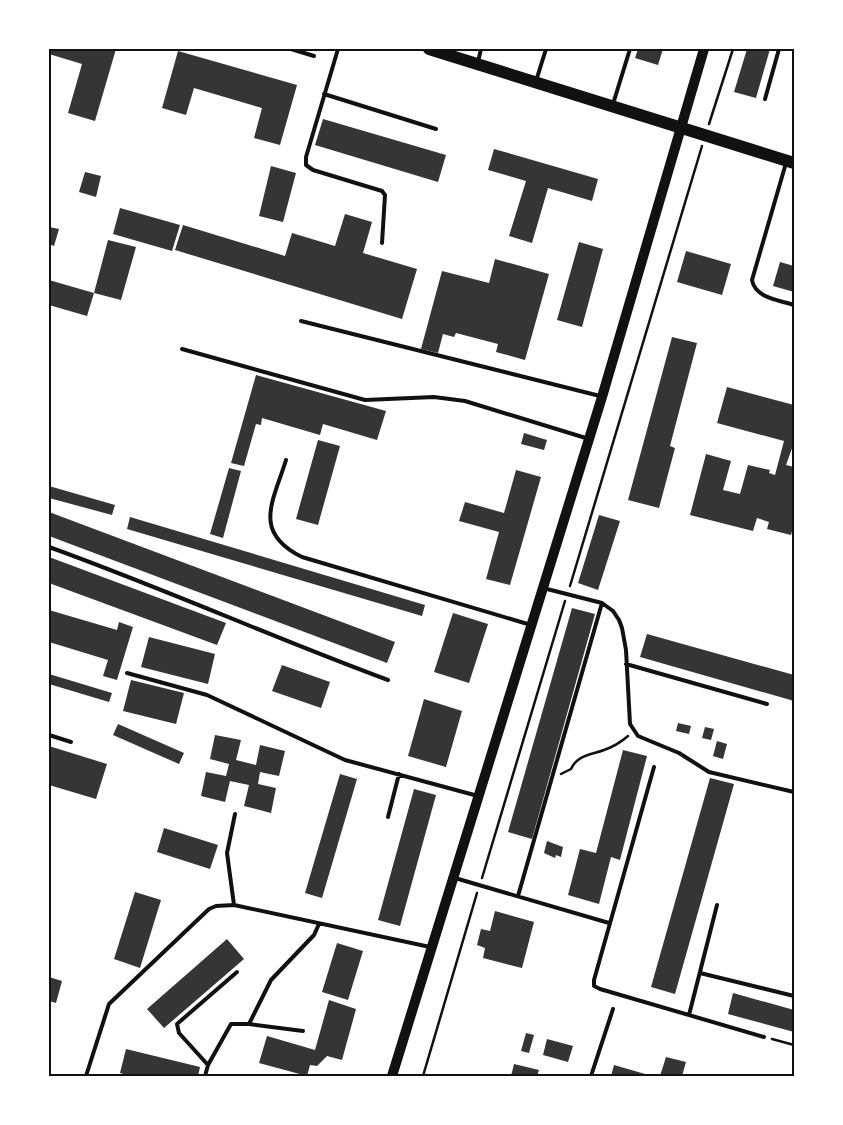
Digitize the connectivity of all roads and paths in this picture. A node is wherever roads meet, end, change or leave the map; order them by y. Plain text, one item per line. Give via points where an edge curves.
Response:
1 (291, 49) edge
2 (338, 49) edge
3 (429, 49) edge
4 (482, 49) edge
5 (546, 49) edge
6 (630, 49) edge
7 (704, 49) edge
8 (732, 49) edge
9 (778, 49) edge
10 (314, 56) dead end
11 (477, 64) junction
12 (535, 83) junction
13 (324, 94) junction
14 (765, 99) dead end
15 (612, 106) junction
16 (680, 126) junction
17 (436, 129) dead end
18 (705, 135) junction
19 (790, 162) edge
20 (382, 243) dead end
21 (794, 305) edge
22 (301, 321) dead end
23 (182, 350) dead end
24 (602, 397) junction
25 (589, 439) junction
26 (286, 460) dead end
27 (49, 547) edge
28 (542, 588) junction
29 (568, 594) junction
30 (602, 603) junction
31 (531, 626) junction
32 (626, 664) junction
33 (127, 673) dead end
34 (388, 680) dead end
35 (767, 704) dead end
36 (634, 732) junction
37 (49, 735) edge
38 (71, 742) dead end
39 (654, 767) dead end
40 (399, 774) junction
41 (554, 774) junction
42 (794, 792) edge
43 (478, 796) junction
44 (235, 814) dead end
45 (388, 817) dead end
46 (452, 877) junction
47 (480, 886) junction
48 (518, 896) junction
49 (234, 906) junction
50 (717, 906) dead end
51 (609, 923) junction
52 (320, 924) junction
53 (431, 947) junction
54 (236, 972) dead end
55 (700, 973) junction
56 (794, 996) edge
57 (613, 1009) dead end
58 (689, 1015) junction
59 (249, 1024) junction
60 (303, 1031) dead end
61 (764, 1037) joint
62 (794, 1045) edge
63 (208, 1065) junction
64 (86, 1076) edge
65 (205, 1076) edge
66 (392, 1076) edge
67 (423, 1076) edge
68 (591, 1076) edge

1 - 10 lane
2 - 13 lane
3 - 11 main road
4 - 11 lane
5 - 12 lane
6 - 15 lane
7 - 16 main road
8 - 18 path
9 - 14 lane
11 - 12 main road
12 - 15 main road
13 - 17 lane
13 - 20 lane via 306,165 382,191 385,195
15 - 16 main road
16 - 18 main road
16 - 24 main road
18 - 19 main road
18 - 29 path
19 - 21 lane via 752,280 760,293
22 - 24 lane
23 - 25 lane via 365,400 434,397 465,401
24 - 25 main road
25 - 28 main road
26 - 31 lane via 270,513 273,532 286,548 302,557
27 - 34 lane
28 - 29 lane
28 - 31 main road
29 - 30 lane
29 - 47 path
30 - 32 lane via 613,611 622,628
30 - 41 lane
31 - 43 main road
32 - 35 lane
32 - 36 lane via 630,724
33 - 40 lane via 207,695 345,760
36 - 41 path via 605,750 581,757 566,772
36 - 42 lane via 680,752 709,772
37 - 38 lane
39 - 51 lane
40 - 43 lane
40 - 45 lane
41 - 48 lane
43 - 46 main road
44 - 49 lane via 228,853
46 - 47 lane
46 - 53 main road
47 - 48 lane
47 - 67 path
48 - 51 lane
49 - 52 lane
49 - 64 lane via 209,908 113,999 104,1016
50 - 55 lane
51 - 58 lane via 594,986
52 - 53 lane
52 - 59 lane via 314,935 272,980
53 - 66 main road
54 - 63 lane via 177,1024 178,1033
55 - 56 lane
55 - 58 lane
57 - 68 lane
58 - 61 lane
59 - 60 lane
59 - 63 lane via 229,1026
61 - 62 path
63 - 65 lane

